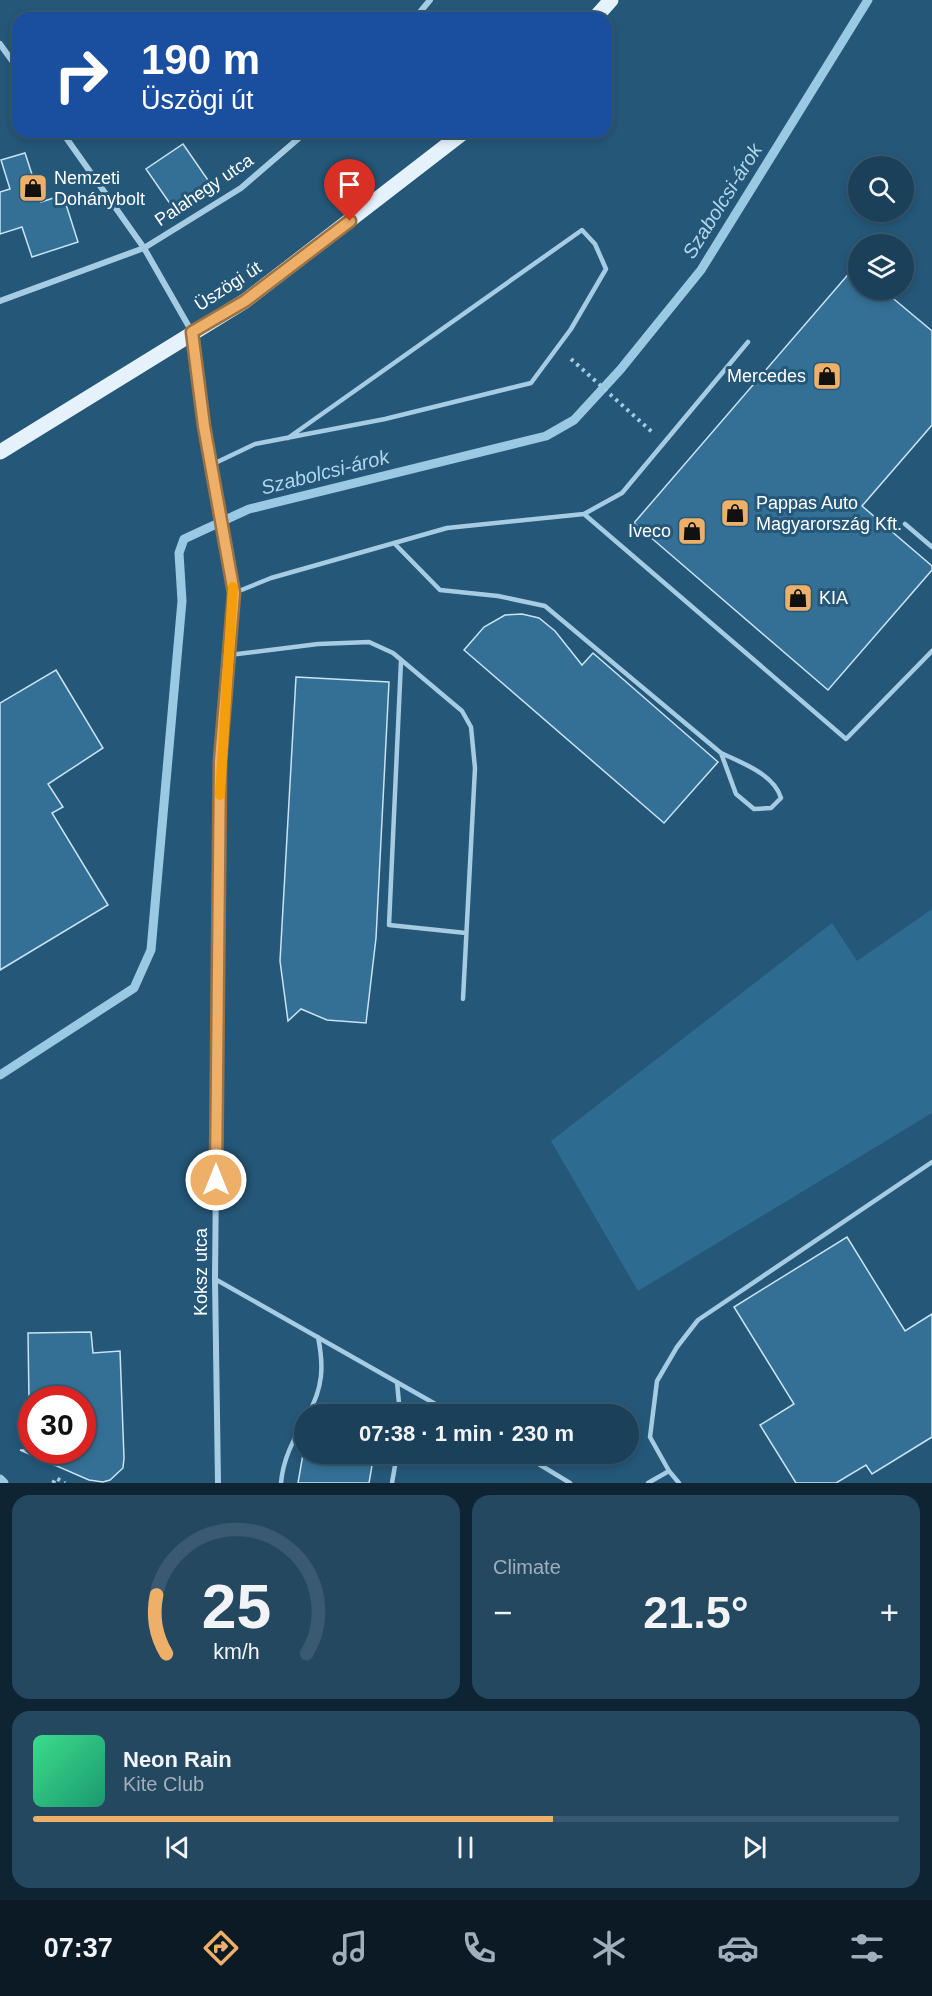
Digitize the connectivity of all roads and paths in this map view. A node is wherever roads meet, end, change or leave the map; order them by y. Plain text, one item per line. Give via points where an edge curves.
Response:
1 (430, 0) edge
2 (611, 0) edge
3 (420, 12) edge
4 (600, 12) edge
5 (0, 44) edge
6 (12, 61) edge
7 (66, 138) edge
8 (299, 138) edge
9 (456, 138) edge
10 (144, 248) junction
11 (0, 301) edge
12 (192, 332) junction
13 (748, 342) dead end
14 (558, 347) junction
15 (204, 426) joint
16 (288, 438) junction
17 (664, 442) junction
18 (0, 452) edge
19 (211, 465) junction
20 (584, 514) junction
21 (905, 524) dead end
22 (394, 543) junction
23 (932, 547) edge
24 (234, 593) junction
25 (932, 651) edge
26 (229, 655) junction
27 (401, 661) junction
28 (721, 753) junction
29 (466, 933) junction
30 (463, 999) dead end
31 (932, 1162) edge
32 (215, 1279) junction
33 (318, 1338) junction
34 (397, 1382) junction
35 (314, 1404) edge
36 (399, 1404) edge
37 (436, 1404) edge
38 (294, 1438) edge
39 (395, 1464) edge
40 (539, 1464) edge
41 (669, 1471) junction
42 (53, 1483) edge
43 (65, 1483) edge
44 (218, 1483) edge
45 (281, 1483) edge
46 (392, 1483) edge
47 (570, 1483) edge
48 (648, 1483) edge
49 (679, 1483) edge

1 - 3 street
2 - 4 main road
5 - 6 street
7 - 10 street, Koksz utca
8 - 10 street, Palahegy utca via 241,188
9 - 12 main road, Üszögi út via 245,301
10 - 11 street, Palahegy utca
10 - 12 street, Koksz utca
12 - 15 lane, Koksz utca
12 - 18 main road, Üszögi út
13 - 17 lane
14 - 16 lane via 531,383
14 - 16 lane via 606,268 595,244 582,230
14 - 17 path
15 - 19 street, Koksz utca
16 - 19 lane via 255,444
17 - 20 lane via 622,493
19 - 24 street, Koksz utca
20 - 22 lane via 447,528
20 - 25 lane via 846,739
21 - 23 lane
22 - 24 lane via 271,578
22 - 28 lane via 440,590 545,606
24 - 26 street, Koksz utca
26 - 27 lane via 369,642
26 - 32 street, Koksz utca via 220,761
27 - 29 lane via 462,711 471,727 475,768
27 - 29 lane via 389,925
28 - 28 lane via 749,766 778,787 781,798 771,808 754,809 736,794
29 - 30 lane
31 - 41 lane via 698,1320 657,1382 650,1437
32 - 33 lane
32 - 44 street, Koksz utca
33 - 34 lane
33 - 35 lane via 324,1366
34 - 36 lane
34 - 37 lane
38 - 45 lane via 282,1467
39 - 46 lane
40 - 47 lane
41 - 48 lane
41 - 49 lane
42 - 43 path via 56,1478

